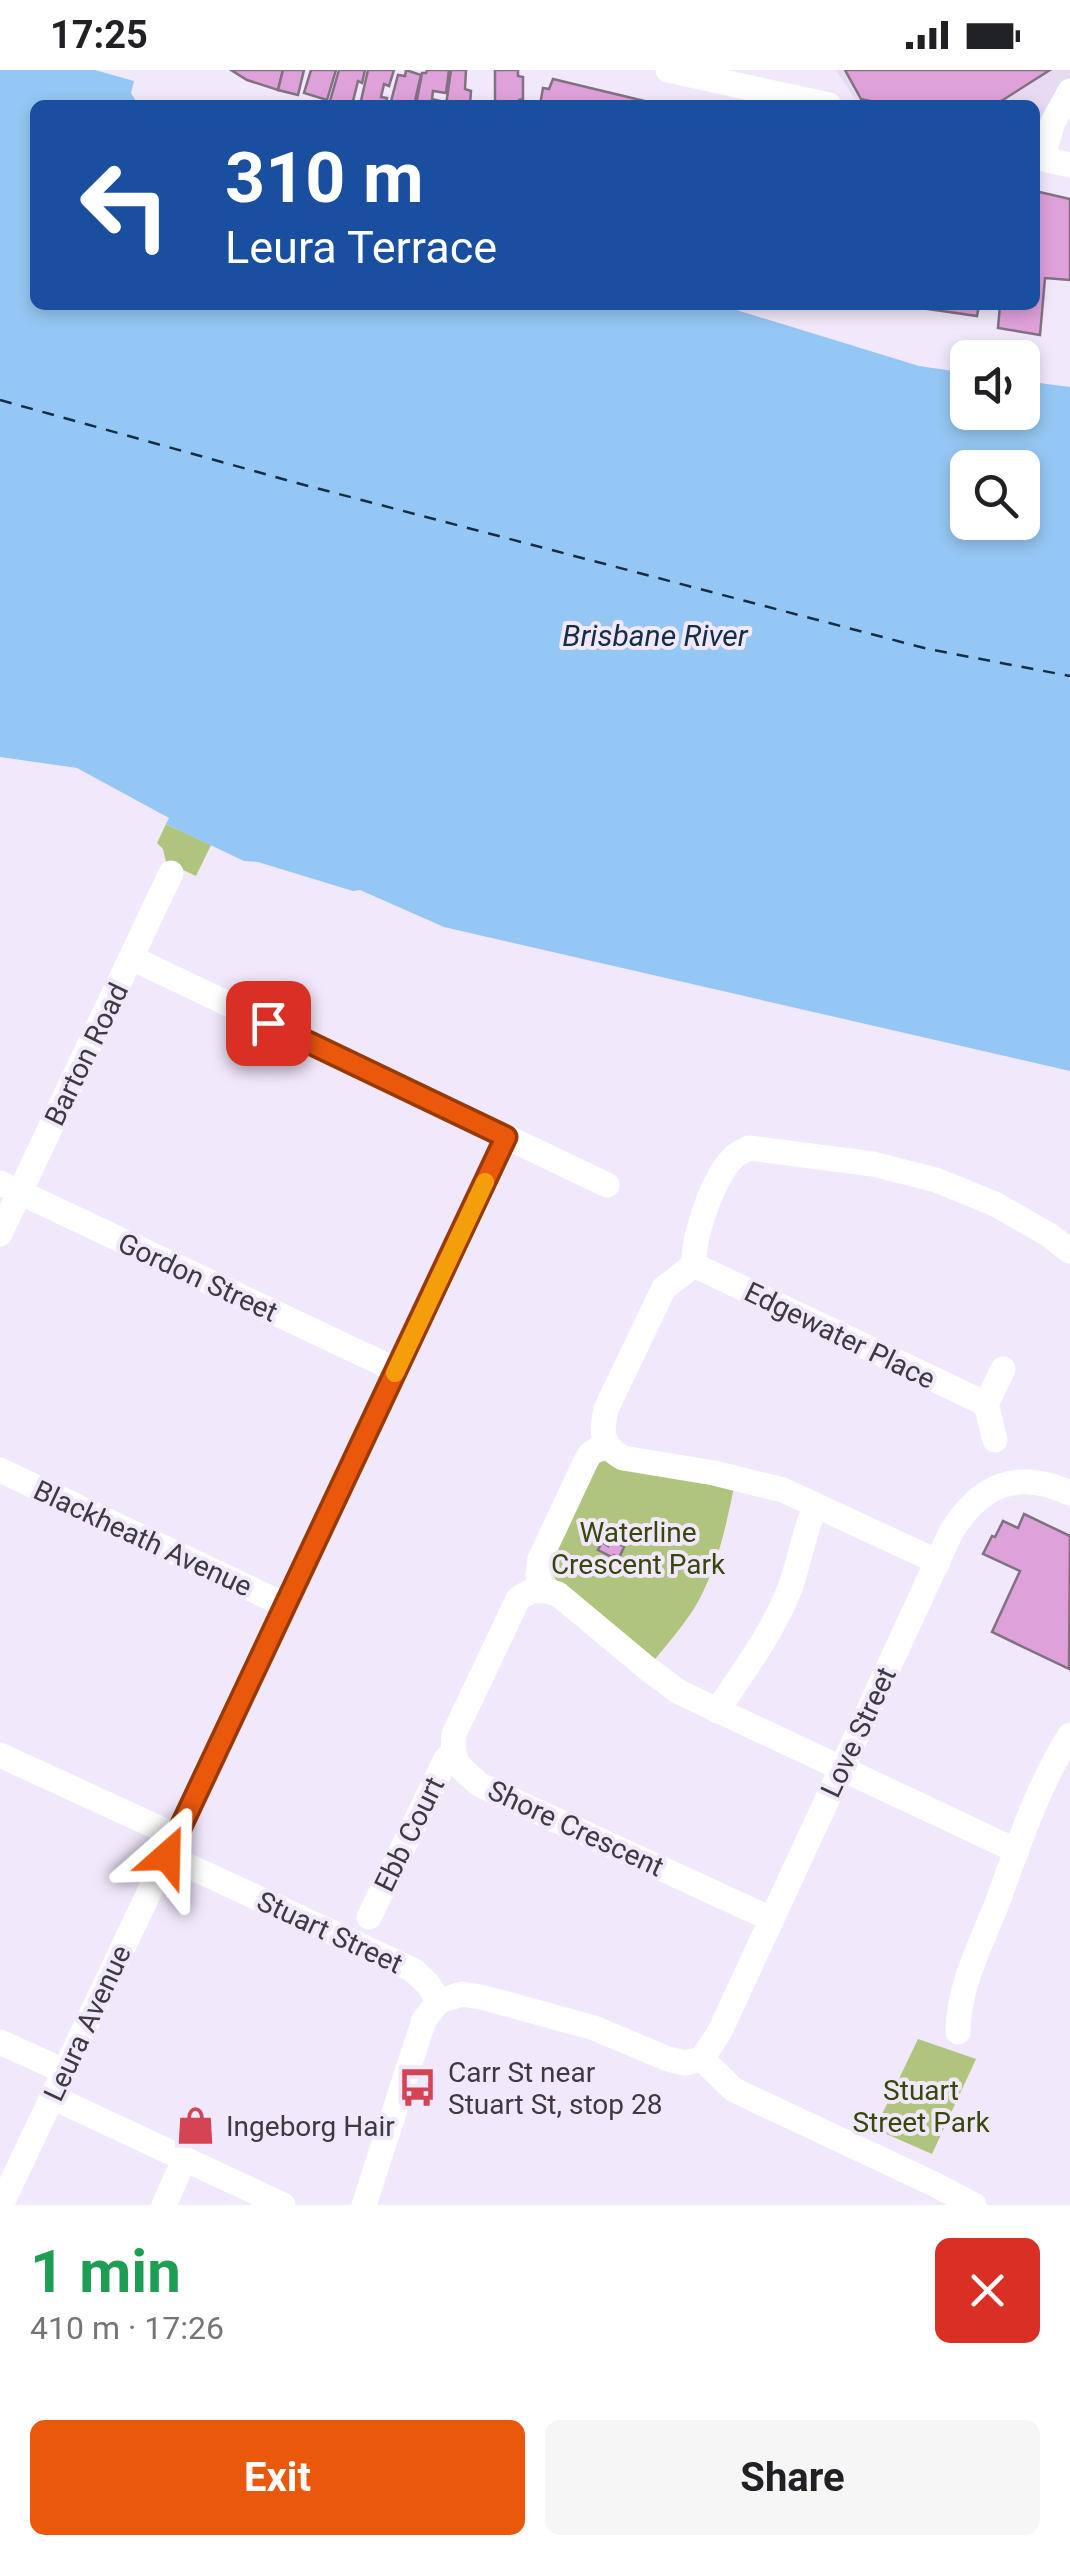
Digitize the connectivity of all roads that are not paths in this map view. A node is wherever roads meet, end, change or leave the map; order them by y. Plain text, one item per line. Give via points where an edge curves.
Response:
1 (668, 70) edge
2 (1070, 91) edge
3 (805, 100) edge
4 (1040, 153) edge
5 (1040, 158) edge
6 (1070, 165) edge
7 (171, 873) dead end
8 (132, 958) junction
9 (506, 1137) junction
10 (607, 1185) dead end
11 (10, 1188) edge
12 (0, 1234) edge
13 (1070, 1251) edge
14 (694, 1265) junction
15 (1003, 1369) dead end
16 (396, 1370) junction
17 (986, 1404) junction
18 (995, 1440) dead end
19 (605, 1444) junction
20 (0, 1470) edge
21 (1067, 1484) edge
22 (816, 1504) junction
23 (938, 1562) junction
24 (541, 1590) junction
25 (285, 1605) junction
26 (717, 1711) junction
27 (1070, 1736) edge
28 (452, 1753) junction
29 (0, 1755) edge
30 (841, 1769) junction
31 (171, 1846) junction
32 (1017, 1851) junction
33 (369, 1917) dead end
34 (771, 1918) junction
35 (438, 2001) junction
36 (958, 2032) dead end
37 (0, 2042) edge
38 (702, 2058) junction
39 (64, 2072) junction
40 (52, 2097) junction
41 (184, 2160) junction
42 (1, 2205) edge
43 (164, 2205) edge
44 (283, 2205) edge
45 (364, 2205) edge
46 (974, 2205) edge

1 - 3 street
2 - 4 street
5 - 6 street
7 - 8 street, Barton Road
8 - 9 street
8 - 11 street, Barton Road
9 - 10 street
9 - 16 street, Leura Avenue
11 - 12 street, Barton Road
11 - 16 street, Gordon Street
13 - 14 street via 995,1204 936,1180 873,1164 749,1148 723,1172 697,1230
14 - 17 street, Edgewater Place
14 - 19 street via 664,1288 606,1408
15 - 17 street
16 - 25 street, Leura Avenue
17 - 18 street
19 - 22 street via 623,1458 758,1482
19 - 24 street via 584,1463 540,1559
20 - 25 street, Blackheath Avenue
21 - 23 street, Love Street via 1014,1482 980,1496 958,1521
22 - 23 street
22 - 26 street via 789,1589
23 - 30 street, Love Street
24 - 26 street via 558,1594 679,1692
24 - 28 street via 518,1599 454,1734
25 - 31 street, Leura Avenue
26 - 30 street
27 - 32 street
28 - 33 street, Ebb Court
28 - 34 street, Shore Crescent via 480,1784
29 - 31 street, Stuart Street
30 - 32 street
30 - 34 street, Love Street
31 - 35 street, Stuart Street via 413,1970
31 - 39 street, Leura Avenue
32 - 36 street via 961,1997
34 - 38 street, Love Street
35 - 38 street via 462,1994 485,1998 594,2028 685,2063
35 - 45 street via 423,2023
37 - 39 street
38 - 46 street via 734,2090
39 - 40 street, Leura Avenue
40 - 41 street
40 - 42 street, Leura Avenue
41 - 43 street
41 - 44 street

